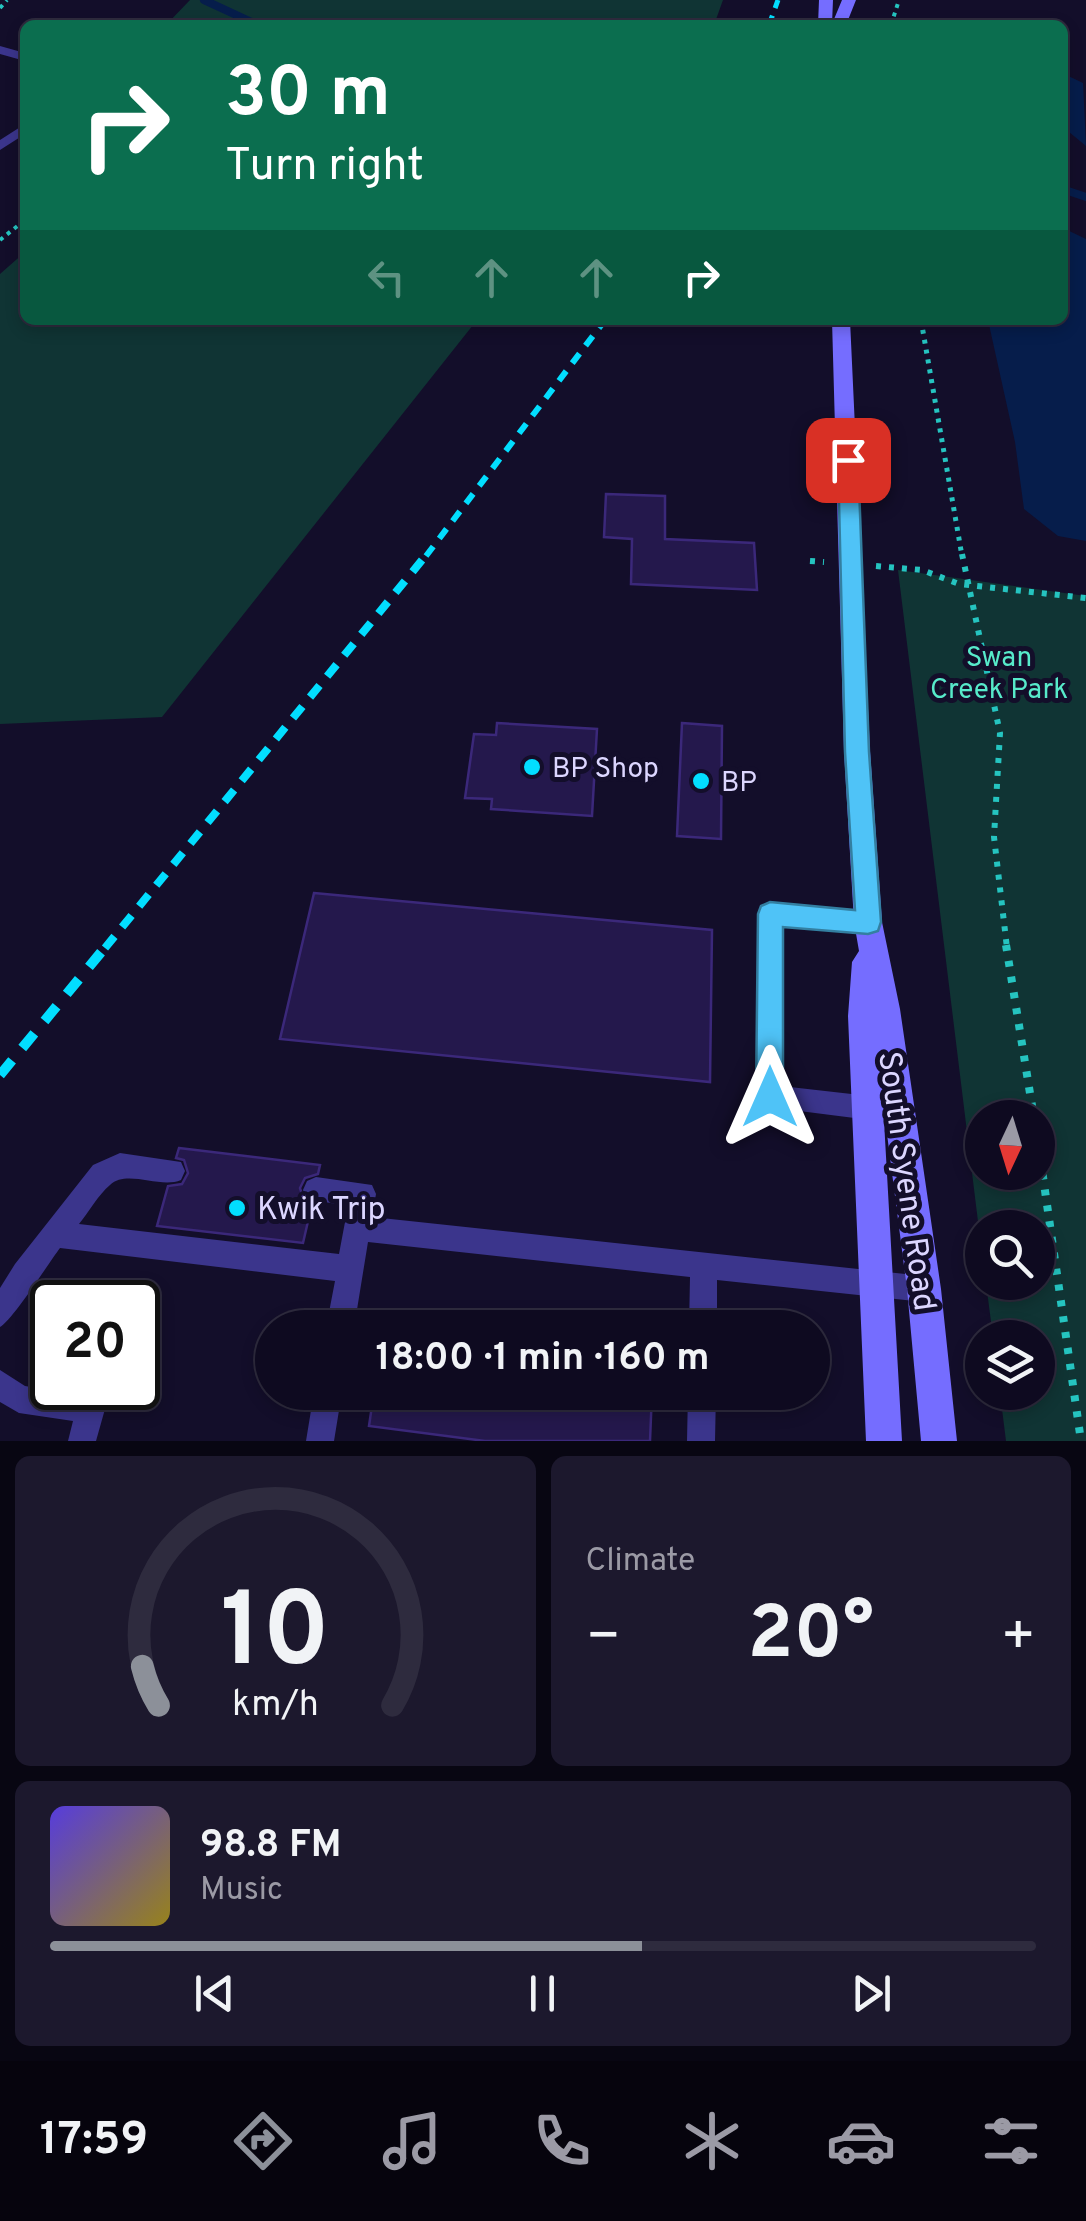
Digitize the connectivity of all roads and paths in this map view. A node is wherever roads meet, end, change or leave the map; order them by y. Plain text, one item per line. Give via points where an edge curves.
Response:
1 (7, 0) edge
2 (0, 8) edge
3 (20, 224) edge
4 (0, 240) edge
5 (841, 325) edge
6 (921, 325) edge
7 (852, 564) junction
8 (967, 584) junction
9 (1086, 598) edge
10 (868, 922) junction
11 (1031, 1100) edge
12 (884, 1109) junction
13 (172, 1172) dead end
14 (316, 1190) dead end
15 (1045, 1190) edge
16 (357, 1228) junction
17 (53, 1234) junction
18 (704, 1264) junction
19 (350, 1269) junction
20 (877, 1283) junction
21 (924, 1289) junction
22 (343, 1310) edge
23 (703, 1310) edge
24 (0, 1313) edge
25 (0, 1384) edge
26 (325, 1410) edge
27 (702, 1410) edge
28 (85, 1441) edge
29 (320, 1441) edge
30 (701, 1441) edge
31 (884, 1441) edge
32 (939, 1441) edge
33 (1081, 1441) edge

1 - 2 path
3 - 4 path
5 - 7 street, South Syene Road
6 - 8 path
7 - 8 path via 922,570
7 - 10 street, South Syene Road
8 - 9 path
8 - 11 path via 1000,733 998,900
10 - 12 street, South Syene Road via 863,1016
10 - 12 lane via 770,914 770,1097
12 - 20 street, South Syene Road
12 - 21 street, South Syene Road
13 - 17 lane via 120,1166 102,1174
14 - 16 lane via 363,1194
15 - 33 path
16 - 18 lane
16 - 19 lane
17 - 19 lane
17 - 24 lane
18 - 20 lane
18 - 23 lane
19 - 22 lane
20 - 21 lane
20 - 31 street, South Syene Road
21 - 32 street, South Syene Road
25 - 28 lane via 19,1399 91,1409
26 - 29 lane
27 - 30 lane

